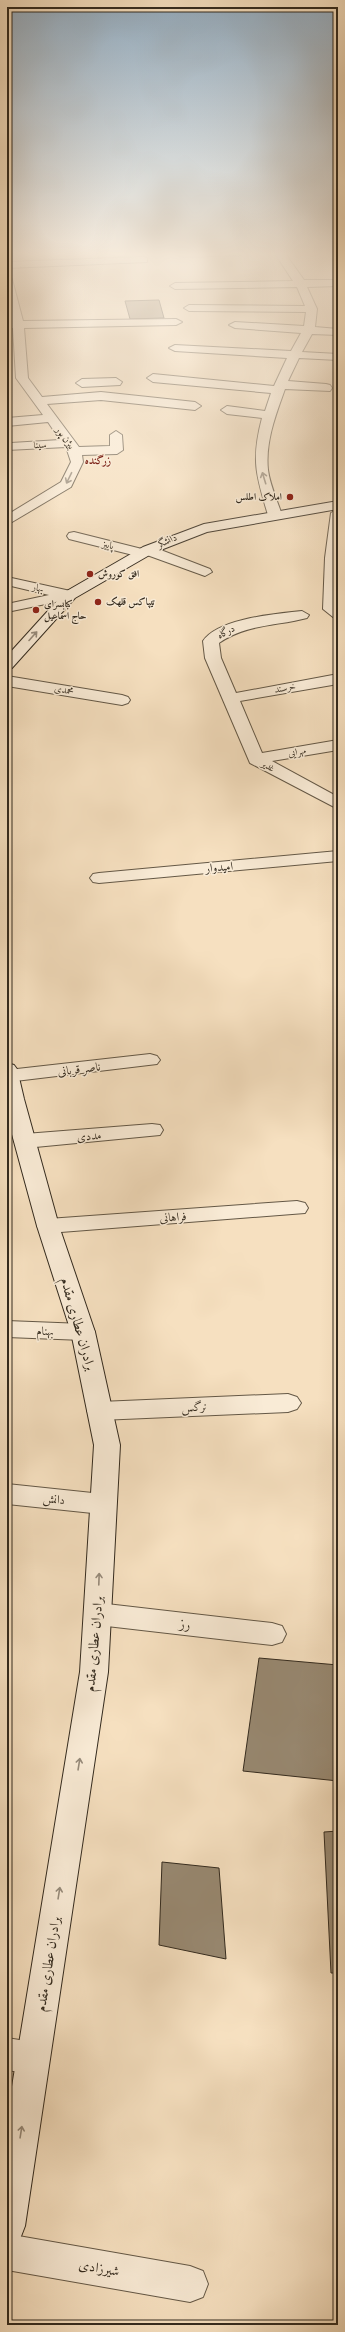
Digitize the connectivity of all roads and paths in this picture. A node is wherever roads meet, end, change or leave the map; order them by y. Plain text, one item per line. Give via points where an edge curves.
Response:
1 (19, 361) edge
2 (292, 361) edge
3 (7, 375) edge
4 (22, 378) junction
5 (153, 378) dead end
6 (7, 379) edge
7 (67, 384) dead end
8 (280, 387) junction
9 (326, 388) dead end
10 (101, 396) junction
11 (39, 401) junction
12 (195, 406) dead end
13 (227, 410) dead end
14 (270, 415) junction
15 (50, 418) junction
16 (7, 422) edge
17 (116, 435) dead end
18 (11, 447) dead end
19 (72, 447) junction
20 (338, 505) edge
21 (338, 513) edge
22 (275, 515) junction
23 (7, 521) edge
24 (74, 536) dead end
25 (145, 551) junction
26 (335, 557) edge
27 (205, 572) dead end
28 (7, 581) edge
29 (70, 595) junction
30 (7, 608) edge
31 (335, 610) edge
32 (302, 615) dead end
33 (7, 665) edge
34 (338, 678) edge
35 (7, 681) edge
36 (232, 698) junction
37 (122, 700) dead end
38 (338, 745) edge
39 (256, 759) junction
40 (338, 804) edge
41 (338, 856) edge
42 (99, 878) dead end
43 (150, 1060) dead end
44 (9, 1086) edge
45 (152, 1130) dead end
46 (25, 1141) junction
47 (297, 1208) dead end
48 (48, 1226) junction
49 (7, 1329) edge
50 (83, 1332) junction
51 (288, 1403) dead end
52 (100, 1411) junction
53 (7, 1494) edge
54 (102, 1504) junction
55 (98, 1614) junction
56 (272, 1634) dead end
57 (20, 2056) edge
58 (7, 2226) edge
59 (7, 2252) edge
60 (190, 2284) dead end

1 - 4 street
2 - 8 street
3 - 4 street
4 - 6 street
4 - 11 street, بیژن پور
5 - 8 street
7 - 10 street via 119,379
8 - 9 street
8 - 14 street
10 - 11 street
10 - 12 street
11 - 15 street, بیژن پور
13 - 14 street
22 -> 14 street via 262,471 261,454
15 - 16 street
15 - 19 street, بیژن پور
17 - 19 street, سینا via 117,450
18 - 19 street, سینا
19 -> 23 street, بیژن پور via 77,462 66,484
20 - 22 street, دانشگر
21 - 26 street
22 - 25 street, دانشگر via 204,528
24 - 25 street, پاییز
25 - 27 street, پاییز
25 - 29 street, دانشگر
26 - 31 street
28 - 29 street, بهار
29 - 30 street, دانشگر
33 -> 29 street
32 - 36 street, درگاه via 237,626 222,632 211,641 213,658
34 - 36 street, خرسند
35 - 37 street, محمدی
36 - 39 street, غدیر
38 - 39 street, مهرایی
39 - 40 street, غدیر
41 - 42 street, امیدوار
43 - 44 street, ناصر قربانی
44 - 46 street, برادران عطاری مقدم
45 - 46 street, مددی
46 - 48 street, برادران عطاری مقدم
47 - 48 street, فراهانی
48 - 50 street, برادران عطاری مقدم
49 - 50 street, بهنام
50 - 52 street, برادران عطاری مقدم
51 - 52 street, نرگس
52 - 54 street, برادران عطاری مقدم via 107,1445
53 - 54 street, دانش
55 -> 54 street, برادران عطاری مقدم
55 - 56 street, رز
57 -> 55 street, برادران عطاری مقدم via 94,1672
58 -> 57 street, برادران عطاری مقدم
59 - 60 street, شیرزادی

